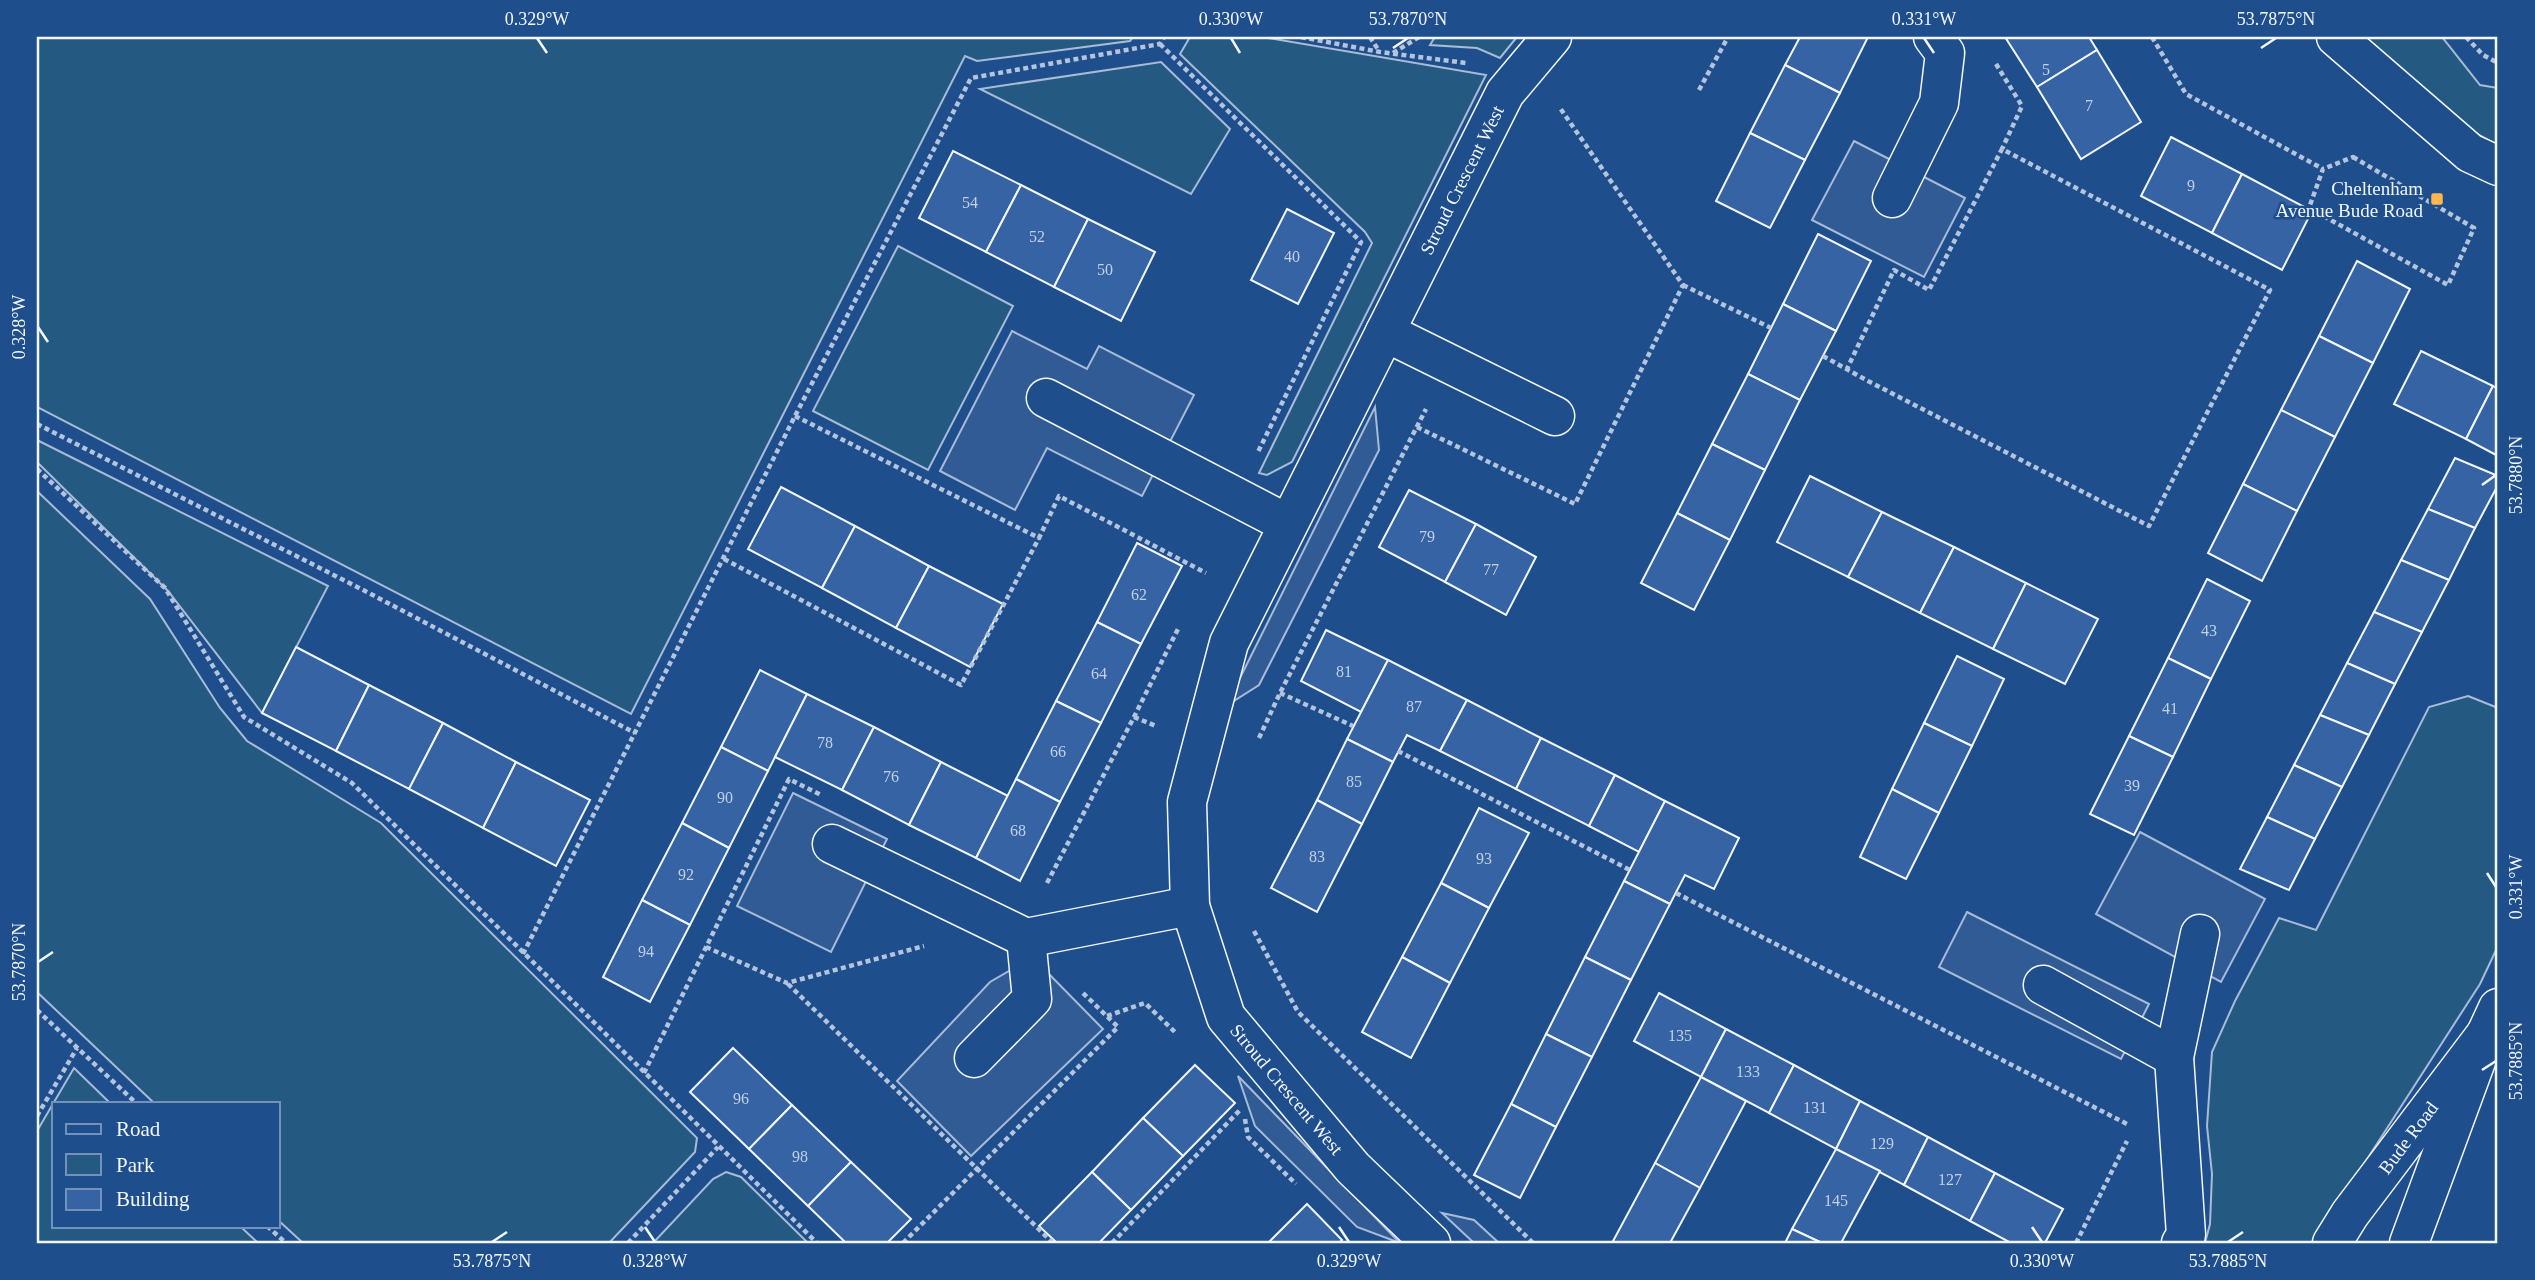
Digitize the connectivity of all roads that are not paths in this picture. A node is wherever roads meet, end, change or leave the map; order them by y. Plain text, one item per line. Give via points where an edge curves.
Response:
1 (1552, 37) edge
2 (1933, 37) edge
3 (2336, 37) edge
4 (2498, 166) edge
5 (1892, 198) dead end
6 (1385, 332) junction
7 (1046, 398) dead end
8 (1555, 416) dead end
9 (1288, 524) junction
10 (832, 844) dead end
11 (1190, 906) junction
12 (2200, 934) dead end
13 (1026, 937) junction
14 (2043, 985) dead end
15 (2492, 1021) edge
16 (2175, 1057) junction
17 (974, 1058) dead end
18 (1431, 1243) edge
19 (2181, 1243) edge
20 (2332, 1243) edge
21 (2409, 1243) edge

1 - 6 street, Stroud Crescent West via 1505,93
2 - 5 street via 1945,53 1938,103
3 - 4 street via 2470,153
6 - 8 street
6 - 9 street, Stroud Crescent West
7 - 9 street
9 - 11 street, Stroud Crescent West via 1229,643 1187,802
10 - 13 street
11 - 13 street
11 - 18 street, Stroud Crescent West via 1226,1017 1353,1168
12 - 16 street
13 - 17 street via 1032,999
14 - 16 street
15 - 20 street, Bude Road
15 - 21 street, Bude Road
16 - 19 street via 2186,1235

